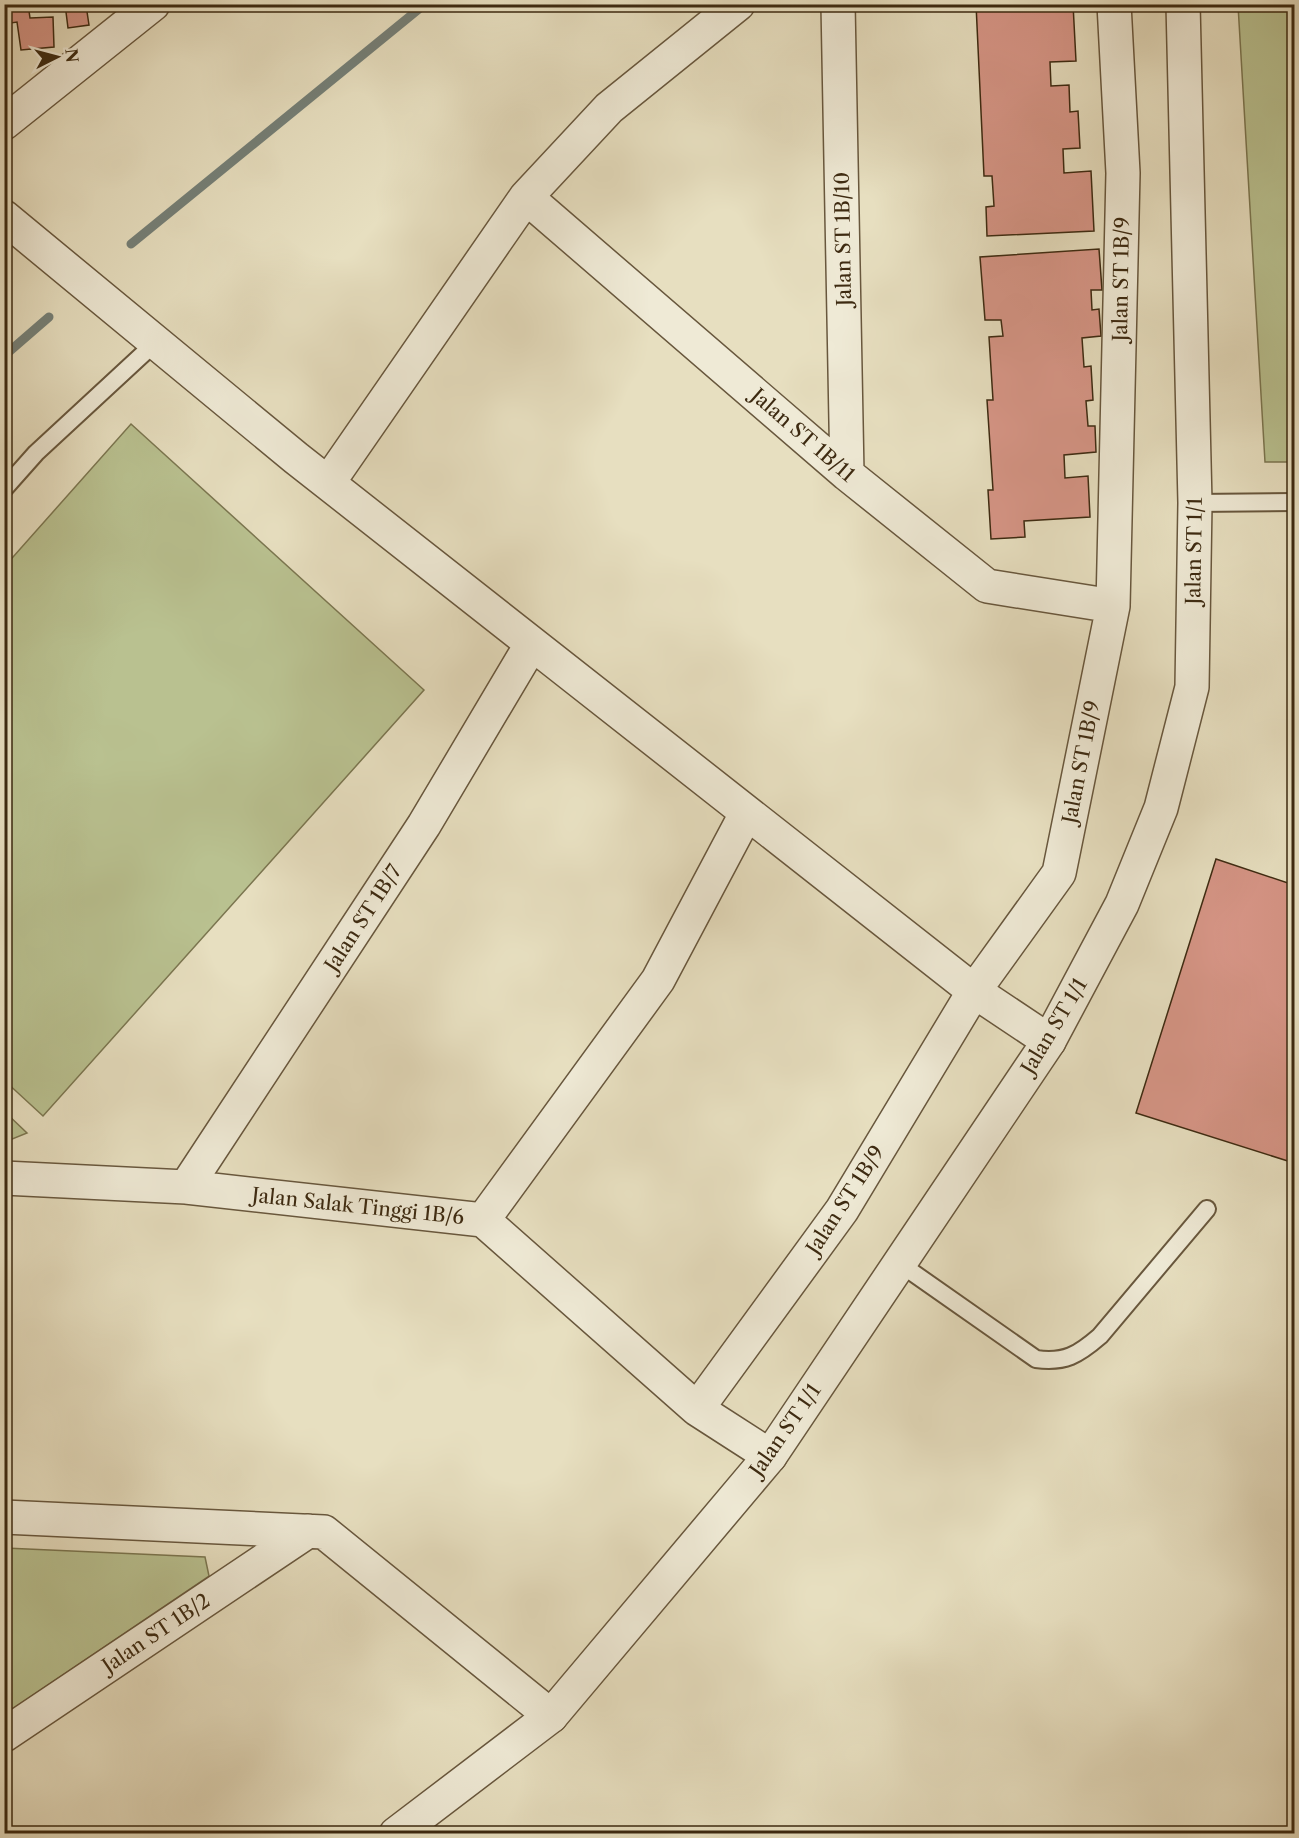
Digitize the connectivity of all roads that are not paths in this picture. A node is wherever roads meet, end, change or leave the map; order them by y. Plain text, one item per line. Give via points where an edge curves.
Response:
1 (153, 4) edge
2 (738, 4) edge
3 (838, 4) edge
4 (1114, 4) edge
5 (1183, 4) edge
6 (4, 123) edge
7 (526, 197) junction
8 (4, 217) edge
9 (156, 342) junction
10 (847, 474) junction
11 (328, 483) junction
12 (4, 489) edge
13 (1294, 502) edge
14 (1195, 503) junction
15 (1113, 606) junction
16 (531, 645) junction
17 (746, 814) junction
18 (974, 991) junction
19 (1049, 1041) junction
20 (4, 1179) edge
21 (186, 1187) junction
22 (1207, 1209) dead end
23 (483, 1220) junction
24 (899, 1263) junction
25 (697, 1409) junction
26 (770, 1456) junction
27 (4, 1517) edge
28 (308, 1531) junction
29 (551, 1716) junction
30 (4, 1735) edge
31 (396, 1833) edge

1 - 6 street
2 - 7 street via 609,108
3 - 10 street, Jalan ST 1B/10
4 - 15 street, Jalan ST 1B/9 via 1123,173
5 - 14 street, Jalan ST 1/1
7 - 10 street, Jalan ST 1B/11
7 - 11 street
8 - 9 street
9 - 11 street
9 - 12 lane via 36,453
10 - 15 street, Jalan ST 1B/11 via 987,586
11 - 16 street
13 - 14 lane
14 - 19 street, Jalan ST 1/1 via 1192,687 1161,808 1122,904
15 - 18 street, Jalan ST 1B/9 via 1059,873
16 - 17 street
16 - 21 street, Jalan ST 1B/7 via 424,825
17 - 18 street
17 - 23 street via 658,980
18 - 19 street
18 - 25 street, Jalan ST 1B/9 via 842,1210
19 - 24 street, Jalan ST 1/1
20 - 21 street, Jalan Salak Tinggi 1B/6
21 - 23 street, Jalan Salak Tinggi 1B/6
22 - 24 lane via 1100,1336 1084,1350 1058,1362 1036,1359
23 - 25 street, Jalan Salak Tinggi 1B/6
24 - 26 street, Jalan ST 1/1
25 - 26 street, Jalan Salak Tinggi 1B/6
26 - 29 street, Jalan ST 1/1
27 - 28 street
28 - 29 street via 324,1532
28 - 30 street, Jalan ST 1B/2
29 - 31 street, Jalan ST 1/1

